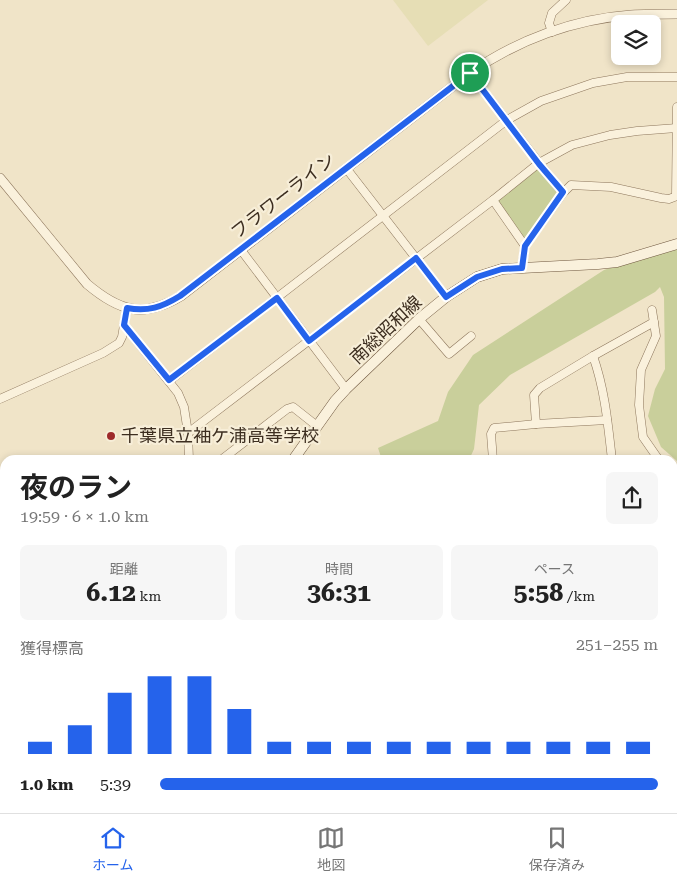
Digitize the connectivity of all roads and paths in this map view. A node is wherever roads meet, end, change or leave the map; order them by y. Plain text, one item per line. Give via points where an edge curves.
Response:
1 (566, 0) edge
2 (677, 14) edge
3 (552, 32) junction
4 (470, 73) junction
5 (677, 77) edge
6 (677, 107) edge
7 (507, 120) junction
8 (677, 128) edge
9 (539, 164) junction
10 (346, 168) junction
11 (0, 178) edge
12 (563, 192) junction
13 (676, 196) edge
14 (493, 200) junction
15 (383, 215) junction
16 (677, 244) edge
17 (525, 246) junction
18 (240, 250) junction
19 (416, 258) junction
20 (522, 268) junction
21 (446, 297) junction
22 (277, 298) junction
23 (127, 308) junction
24 (652, 310) dead end
25 (420, 319) junction
26 (654, 322) junction
27 (124, 325) junction
28 (471, 336) dead end
29 (309, 341) junction
30 (593, 356) junction
31 (169, 380) junction
32 (346, 389) junction
33 (0, 399) edge
34 (607, 420) junction
35 (536, 424) junction
36 (317, 426) junction
37 (188, 433) junction
38 (189, 455) edge
39 (227, 455) edge
40 (297, 455) edge
41 (493, 455) edge
42 (611, 455) edge
43 (655, 455) edge

1 - 3 street via 552,13 549,23
2 - 3 street, フラワーライン via 607,18
3 - 4 street, フラワーライン via 502,52
4 - 7 street
4 - 10 street, フラワーライン
5 - 7 street via 627,77 592,83 542,101
6 - 8 street
7 - 9 street
7 - 15 street
8 - 9 street via 637,131 591,140 572,145
8 - 13 street
9 - 12 street
9 - 14 street
10 - 15 street
10 - 18 street, フラワーライン
11 - 23 street, フラワーライン via 87,284 106,299
12 - 13 street via 571,185 611,187 669,199
12 - 17 street
14 - 17 street
14 - 19 street
15 - 19 street
15 - 22 street
16 - 20 main road, 南総昭和線 via 617,262
17 - 20 street
18 - 22 street
18 - 23 street, フラワーライン via 171,302 145,310
19 - 21 street
19 - 29 street
20 - 21 main road, 南総昭和線 via 502,269 477,277
21 - 25 main road, 南総昭和線
22 - 29 street
22 - 31 street
23 - 27 street
24 - 26 street
25 - 28 street via 449,354
25 - 32 main road, 南総昭和線
26 - 30 street
26 - 43 street via 656,336 641,370 639,405 644,437
27 - 31 street
27 - 33 street via 118,343 103,353
29 - 32 street
29 - 37 street
30 - 34 street via 600,376
30 - 35 street via 540,388 534,395
31 - 37 street via 184,407
32 - 36 main road, 南総昭和線
34 - 35 street
34 - 42 street
35 - 41 street via 494,428 491,434
36 - 39 street via 293,407
36 - 40 main road, 南総昭和線
37 - 38 street

